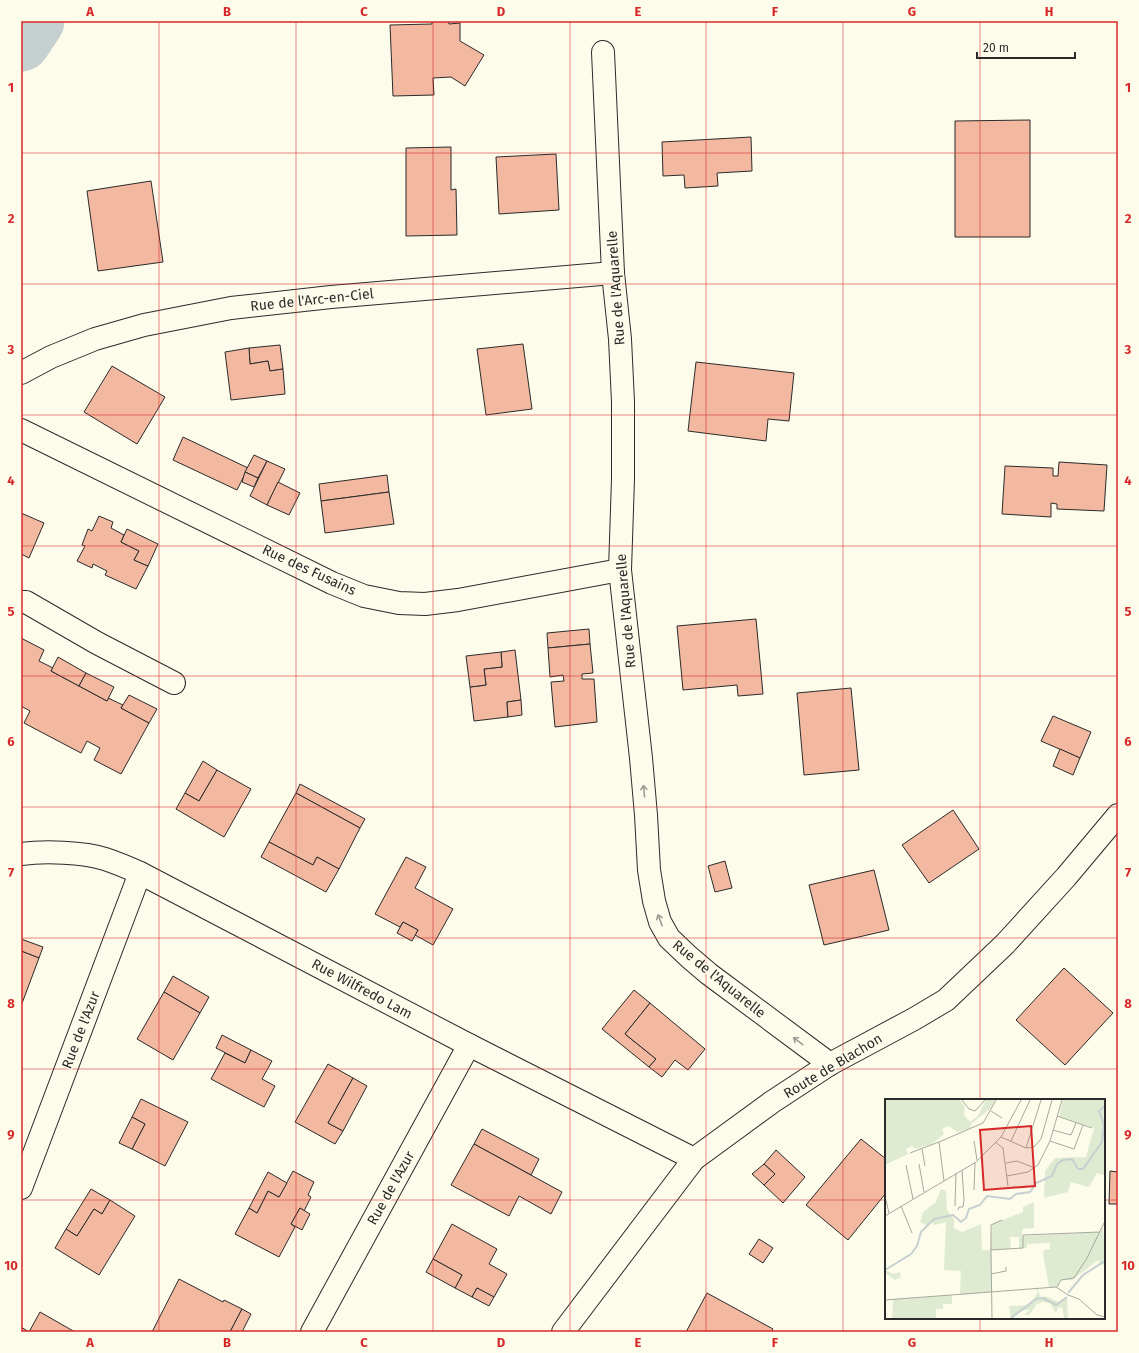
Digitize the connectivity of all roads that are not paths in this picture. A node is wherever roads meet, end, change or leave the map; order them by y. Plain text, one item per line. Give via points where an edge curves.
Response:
1 (603, 52) dead end
2 (613, 273) junction
3 (21, 373) edge
4 (21, 430) edge
5 (620, 570) junction
6 (21, 602) edge
7 (174, 683) dead end
8 (1118, 815) edge
9 (21, 854) edge
10 (140, 873) junction
11 (469, 1045) junction
12 (830, 1064) junction
13 (694, 1159) junction
14 (21, 1188) edge
15 (312, 1332) edge
16 (563, 1332) edge

1 - 2 street, Rue de l'Aquarelle
2 - 3 street, Rue de l'Arc-en-Ciel via 232,308 144,325 95,339
2 - 5 street, Rue de l'Aquarelle via 623,402
4 - 5 street, Rue des Fusains via 364,596 399,603 425,604
12 -> 5 street, Rue de l'Aquarelle via 709,974 669,938 660,922 649,870 641,758
6 - 7 street via 26,602
8 - 12 street, Route de Blachon via 1066,878 1005,944 946,1000
9 - 10 street, Rue Wilfredo Lam via 72,854 104,859
10 - 11 street, Rue Wilfredo Lam
10 - 14 street, Rue de l'Azur
11 - 13 street, Rue Wilfredo Lam
11 - 15 street, Rue de l'Azur
12 - 13 street, Route de Blachon via 772,1102
13 - 16 street, Route de Blachon

